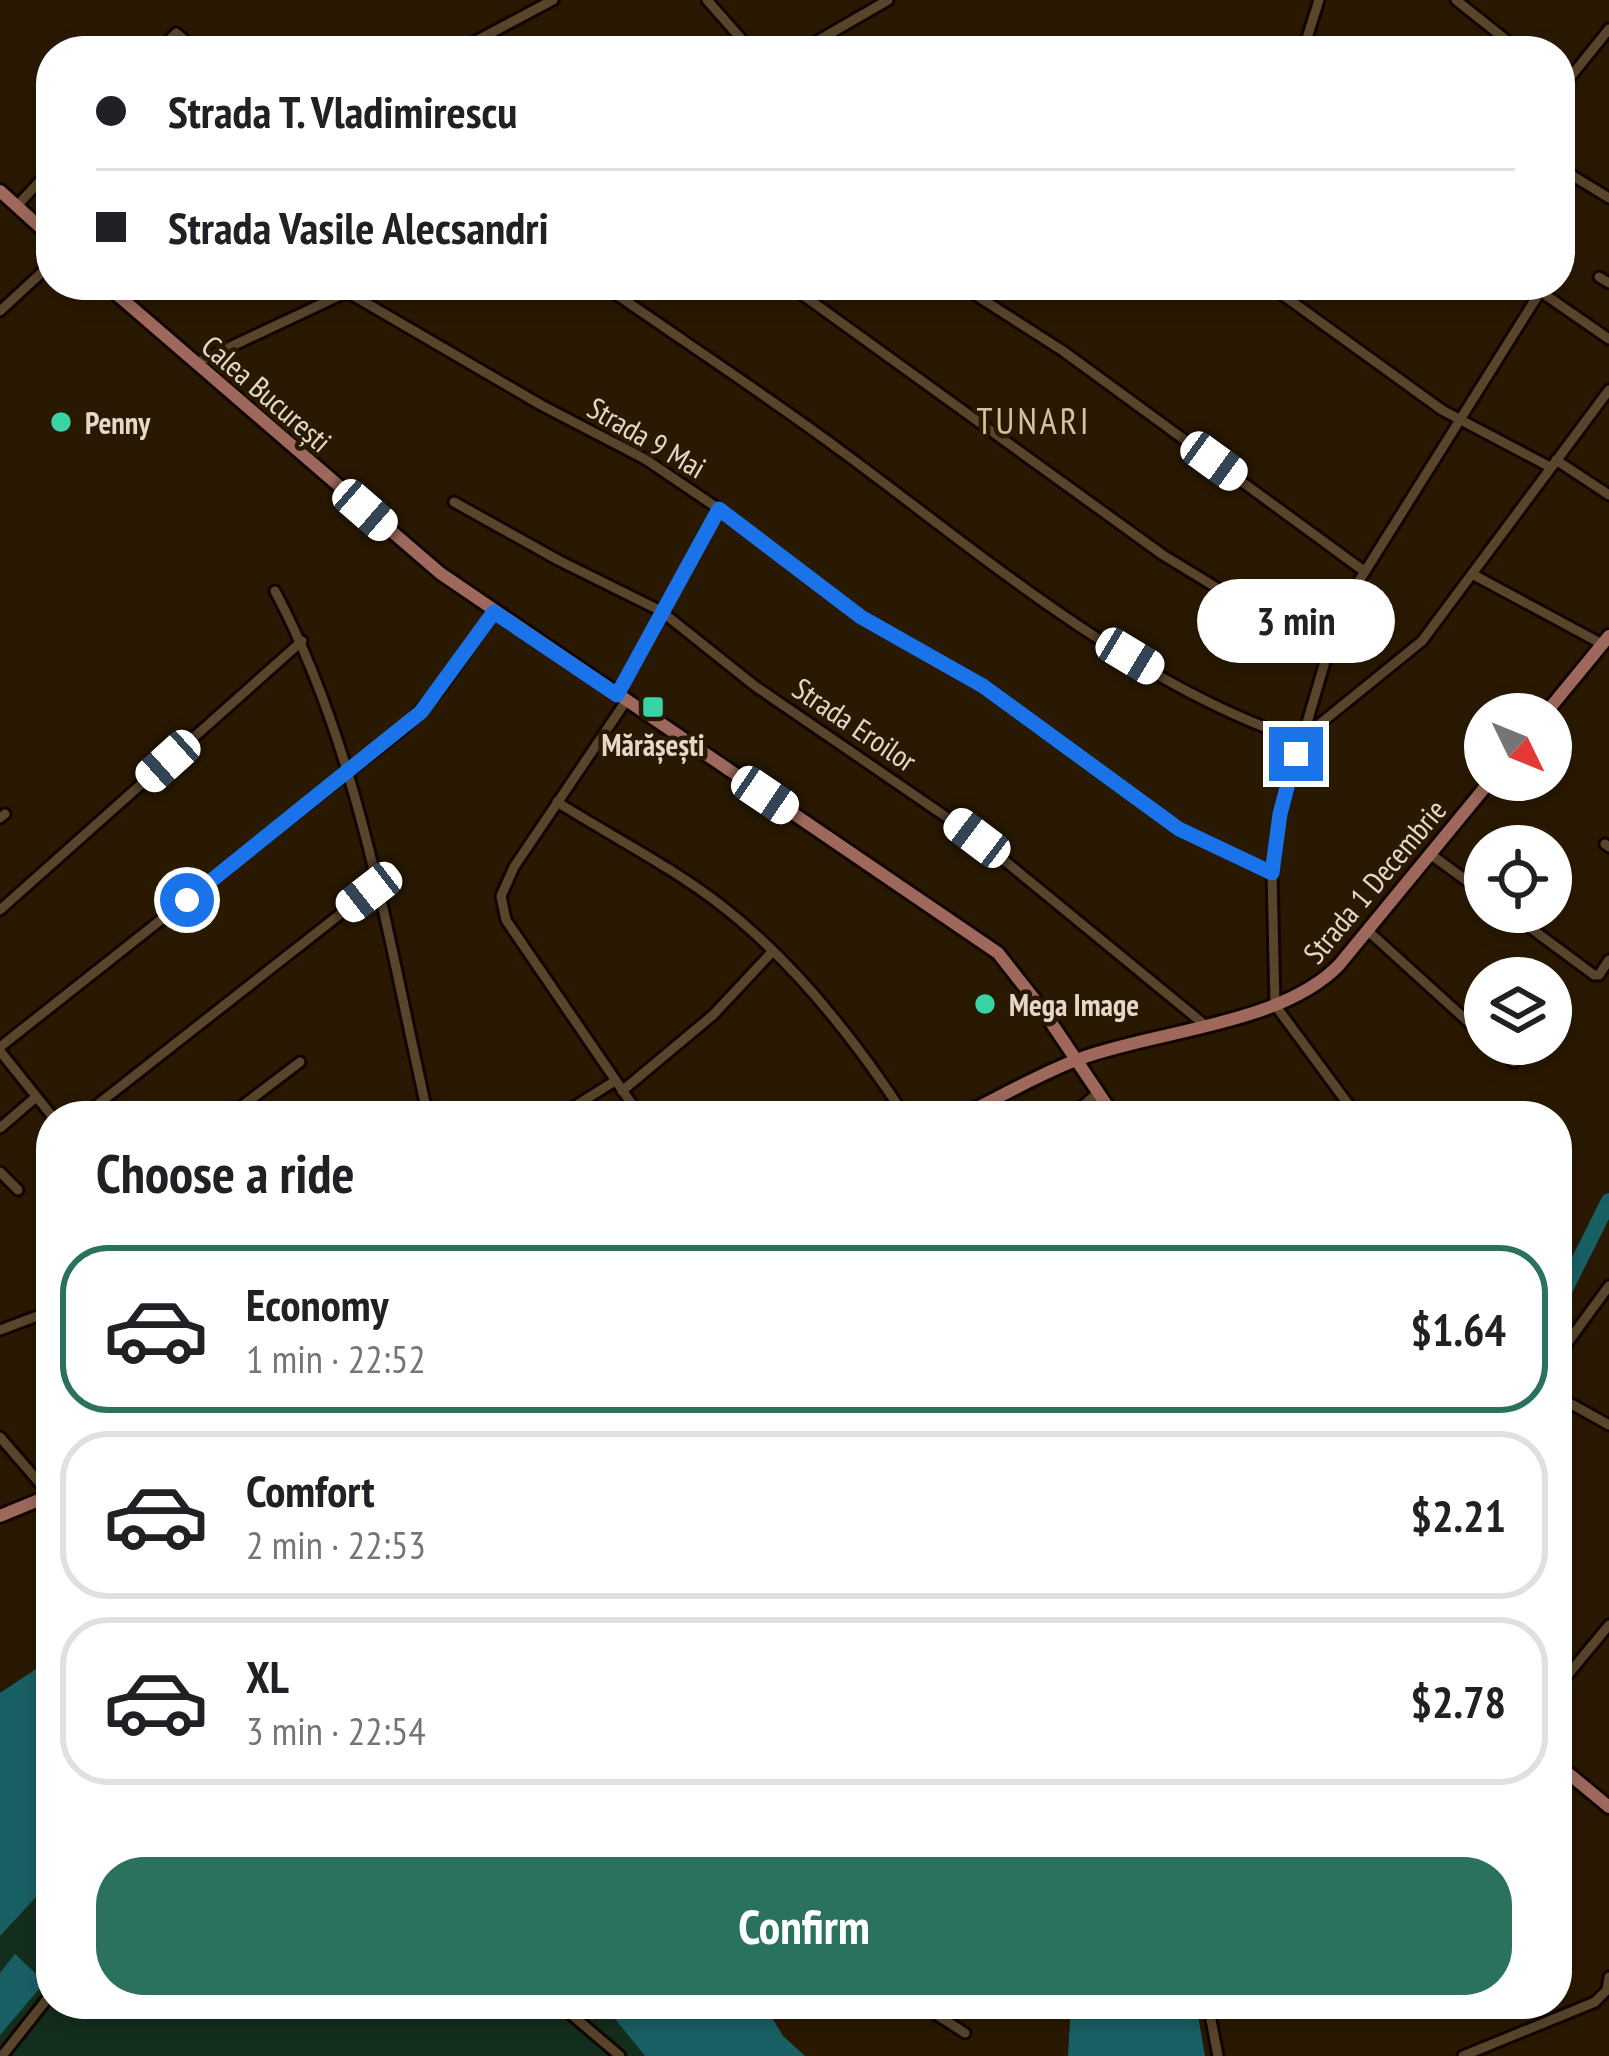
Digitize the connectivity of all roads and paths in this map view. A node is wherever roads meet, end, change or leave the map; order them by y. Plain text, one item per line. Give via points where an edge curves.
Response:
1 (553, 0) edge
2 (707, 0) edge
3 (888, 0) edge
4 (1319, 0) edge
5 (1456, 0) edge
6 (1609, 29) edge
7 (486, 36) edge
8 (739, 36) edge
9 (826, 36) edge
10 (1308, 36) edge
11 (1501, 36) edge
12 (1575, 69) edge
13 (1575, 177) edge
14 (36, 185) edge
15 (0, 191) edge
16 (1609, 198) edge
17 (17, 206) junction
18 (36, 223) edge
19 (36, 278) edge
20 (123, 300) edge
21 (334, 300) edge
22 (361, 300) edge
23 (625, 300) edge
24 (810, 300) edge
25 (983, 300) edge
26 (1290, 300) edge
27 (1529, 300) edge
28 (1552, 300) edge
29 (0, 311) edge
30 (1609, 339) edge
31 (196, 363) junction
32 (1609, 390) edge
33 (1458, 420) junction
34 (1553, 463) junction
35 (1609, 495) edge
36 (454, 502) dead end
37 (719, 509) junction
38 (1364, 572) junction
39 (1472, 574) junction
40 (275, 591) dead end
41 (661, 610) junction
42 (494, 612) junction
43 (1605, 640) edge
44 (302, 641) junction
45 (1327, 655) junction
46 (1562, 693) edge
47 (622, 698) junction
48 (1300, 740) junction
49 (347, 775) junction
50 (1473, 801) edge
51 (557, 802) junction
52 (1430, 854) junction
53 (1272, 873) junction
54 (1464, 879) edge
55 (376, 886) junction
56 (0, 910) edge
57 (1367, 930) junction
58 (1537, 933) edge
59 (772, 952) junction
60 (1609, 960) edge
61 (1275, 1005) junction
62 (1464, 1017) edge
63 (1205, 1024) junction
64 (0, 1049) edge
65 (1078, 1059) junction
66 (300, 1062) dead end
67 (619, 1086) junction
68 (1099, 1092) junction
69 (36, 1097) junction
70 (39, 1101) edge
71 (102, 1101) edge
72 (249, 1101) edge
73 (425, 1101) edge
74 (589, 1101) edge
75 (630, 1101) edge
76 (895, 1101) edge
77 (992, 1101) edge
78 (1088, 1101) edge
79 (1105, 1101) edge
80 (1345, 1101) edge
81 (0, 1128) edge
82 (0, 1172) edge
83 (17, 1190) dead end
84 (1609, 1286) edge
85 (36, 1317) edge
86 (0, 1330) edge
87 (1572, 1337) edge
88 (1572, 1404) edge
89 (1609, 1425) edge
90 (0, 1437) edge
91 (36, 1478) edge
92 (36, 1501) edge
93 (0, 1516) edge
94 (1609, 1625) edge
95 (1572, 1670) edge
96 (1572, 1776) edge
97 (1609, 1807) edge
98 (1609, 1977) edge
99 (1572, 2011) edge
100 (36, 2013) edge
101 (577, 2019) edge
102 (943, 2019) edge
103 (1211, 2019) edge
104 (1553, 2019) edge
105 (965, 2033) dead end
106 (2, 2056) edge
107 (620, 2056) edge
108 (1218, 2056) edge
109 (1463, 2056) edge

1 - 7 street
2 - 8 street
3 - 9 street
4 - 10 street
5 - 11 street
6 - 12 street
13 - 16 street
14 - 17 street
15 - 17 main road
17 - 18 main road
19 - 29 street
20 - 31 main road, Calea București
21 - 31 street
22 - 37 street, Strada 9 Mai
23 - 48 street via 996,570 1163,676
24 - 45 street via 1163,555
25 - 38 street
26 - 33 street
27 - 33 street
28 - 30 street
31 - 42 main road, Calea București
32 - 34 street
33 - 34 street
33 - 38 street
34 - 35 street
34 - 39 street
36 - 41 street, Strada Eroilor
37 - 41 street
37 - 53 street, Strada 9 Mai via 861,617 983,686 1179,829
38 - 45 street
39 - 43 street
39 - 48 street via 1410,653
40 - 44 street
41 - 47 street
41 - 63 street, Strada Eroilor via 755,686 977,838
42 - 47 main road, Calea București
42 - 49 street via 421,712
43 - 46 main road
44 - 49 street
44 - 56 street
45 - 48 street
47 - 51 street
47 - 65 main road, Calea București via 998,953
48 - 53 street
49 - 55 street
49 - 64 street
50 - 52 main road, Strada 1 Decembrie
51 - 59 street via 718,903
51 - 67 street via 514,867 502,910
52 - 54 street
52 - 57 main road, Strada 1 Decembrie
53 - 61 street
55 - 71 street
55 - 73 street
57 - 61 main road, Strada 1 Decembrie via 1326,978
57 - 62 street
58 - 60 street via 1594,975
59 - 67 street via 713,1015
59 - 76 street
61 - 63 main road, Strada 1 Decembrie
61 - 80 street
63 - 65 main road, Strada 1 Decembrie
64 - 69 street
65 - 68 main road, Calea București
65 - 77 main road, Strada 1 Decembrie
66 - 72 street
67 - 74 street
67 - 75 street
68 - 78 street
68 - 79 main road, Calea București
69 - 70 street
69 - 81 street
82 - 83 street
84 - 87 street
85 - 86 street
88 - 89 street
90 - 91 street
92 - 93 main road
94 - 95 street
96 - 97 main road
98 - 99 street via 1595,2002
100 - 106 street
101 - 107 street
102 - 105 street
103 - 108 street
104 - 109 street

